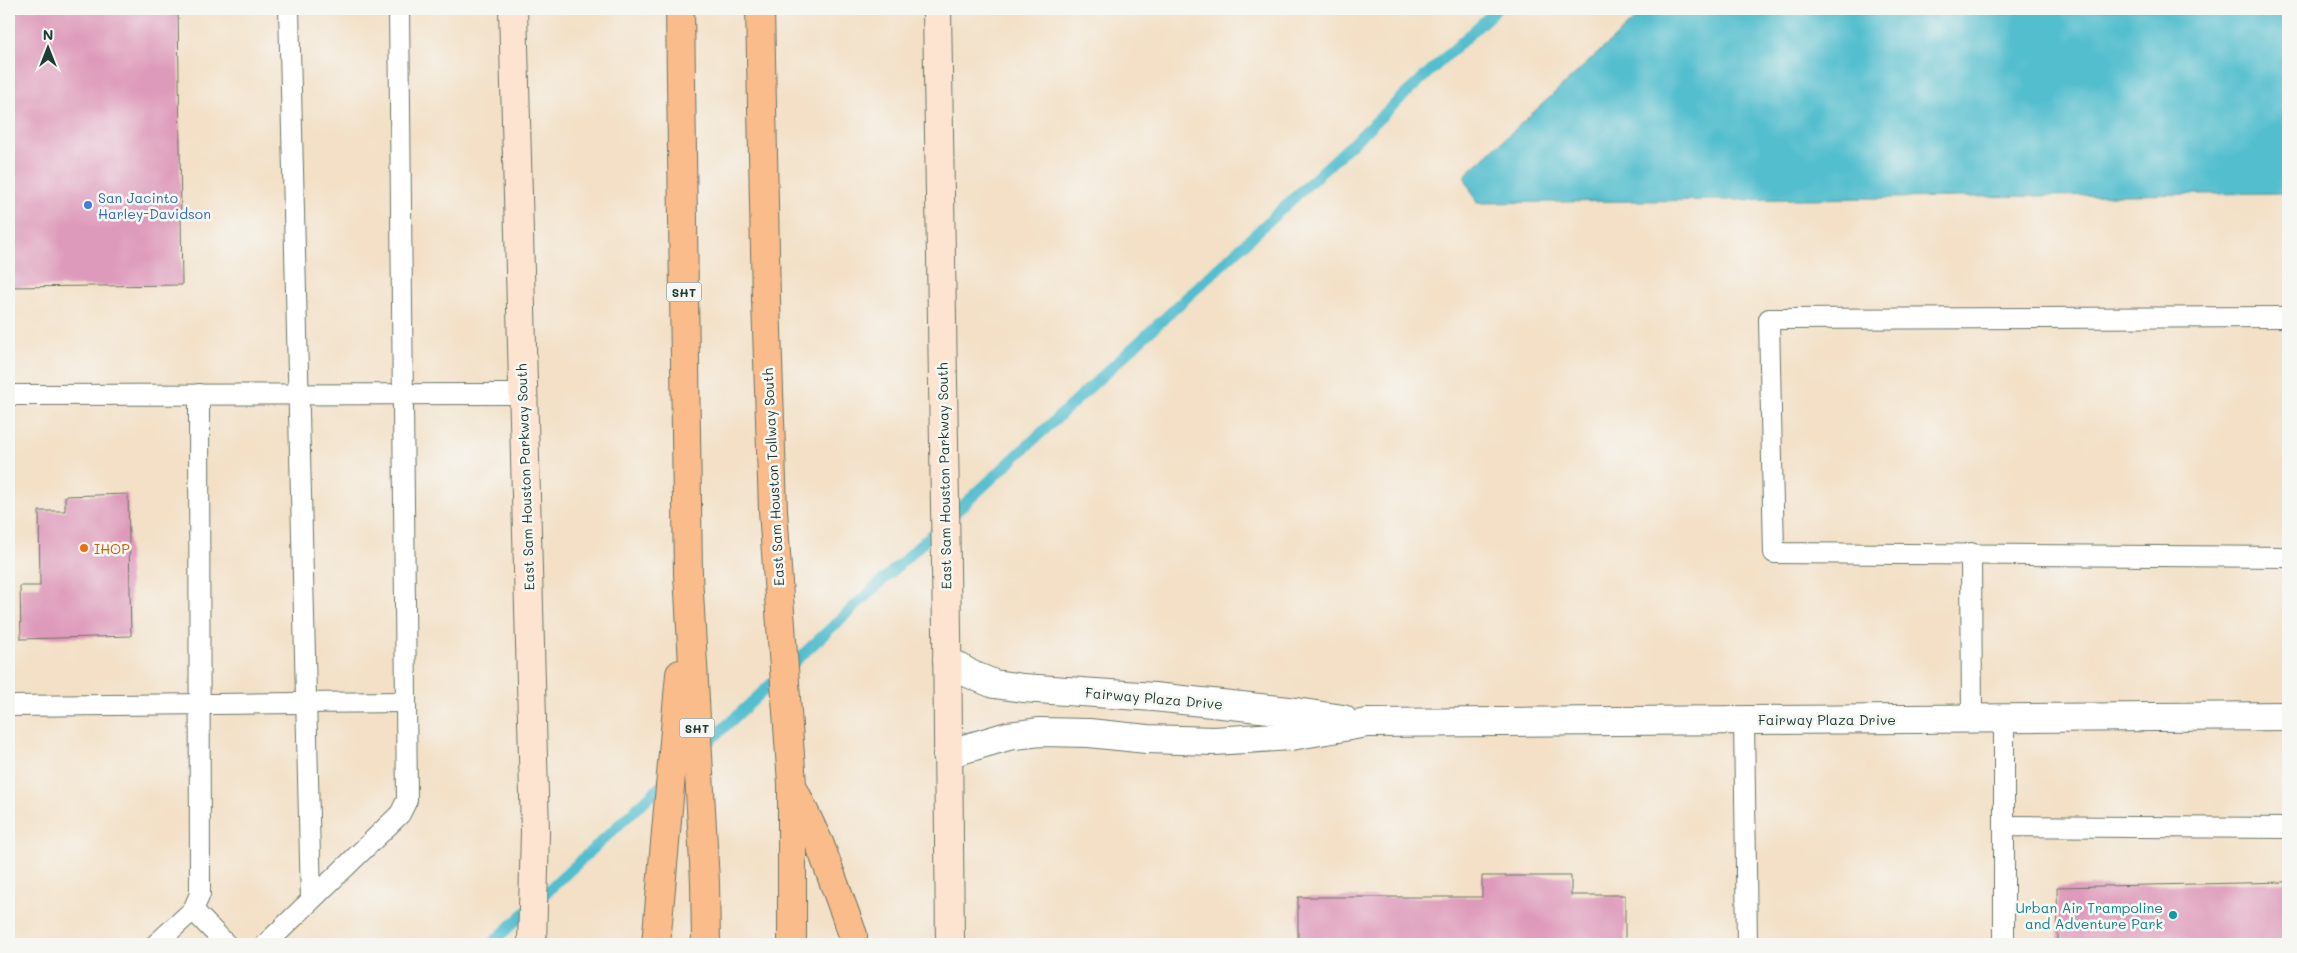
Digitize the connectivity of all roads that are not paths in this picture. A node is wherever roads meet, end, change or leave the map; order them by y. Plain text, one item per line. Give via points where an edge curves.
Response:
1 (289, 9) edge
2 (399, 9) edge
3 (513, 9) edge
4 (680, 9) edge
5 (760, 9) edge
6 (936, 9) edge
7 (2288, 317) edge
8 (199, 394) junction
9 (299, 394) junction
10 (403, 394) junction
11 (523, 394) junction
12 (9, 395) edge
13 (1971, 553) junction
14 (2288, 557) edge
15 (688, 574) junction
16 (947, 660) junction
17 (406, 702) junction
18 (306, 703) junction
19 (200, 704) junction
20 (9, 706) edge
21 (2288, 716) edge
22 (2004, 718) junction
23 (1972, 719) junction
24 (1744, 720) junction
25 (1366, 723) junction
26 (947, 754) junction
27 (792, 784) junction
28 (2004, 826) junction
29 (2288, 828) edge
30 (311, 899) junction
31 (193, 910) junction
32 (657, 934) edge
33 (156, 944) edge
34 (226, 944) edge
35 (266, 944) edge
36 (532, 944) edge
37 (706, 944) edge
38 (792, 944) edge
39 (853, 944) edge
40 (950, 944) edge
41 (1747, 944) edge
42 (2004, 944) edge

1 - 9 lane
2 - 10 lane
3 - 11 main road, East Sam Houston Parkway South
4 - 15 highway, SHT
5 - 27 highway, East Sam Houston Tollway South via 773,510
6 - 16 main road, East Sam Houston Parkway South
7 - 13 lane via 1769,319 1774,553
8 - 9 lane
8 - 12 lane
8 - 19 lane
9 - 10 lane
9 - 18 lane
10 - 11 lane
10 - 17 lane
11 - 36 main road, East Sam Houston Parkway South via 535,832
13 - 14 lane
13 - 23 lane
15 - 32 highway
15 - 37 highway, SHT
16 - 25 street, Fairway Plaza Drive via 994,684 1013,687 1154,697
16 - 26 main road, East Sam Houston Parkway South
17 - 18 lane
17 - 30 lane via 407,800 400,814
18 - 19 lane
18 - 30 lane
19 - 20 lane
19 - 31 lane via 200,894
21 - 22 street, Fairway Plaza Drive
22 - 23 street, Fairway Plaza Drive
22 - 28 lane
23 - 24 street, Fairway Plaza Drive
24 - 25 street, Fairway Plaza Drive
24 - 41 lane
25 - 26 street, Fairway Plaza Drive via 1291,736 1214,740 1040,732 1008,736
26 - 40 main road, East Sam Houston Parkway South
27 - 38 highway, East Sam Houston Tollway South
27 - 39 highway via 820,846 853,935
28 - 29 lane
28 - 42 lane
30 - 35 lane
31 - 33 lane
31 - 34 lane

